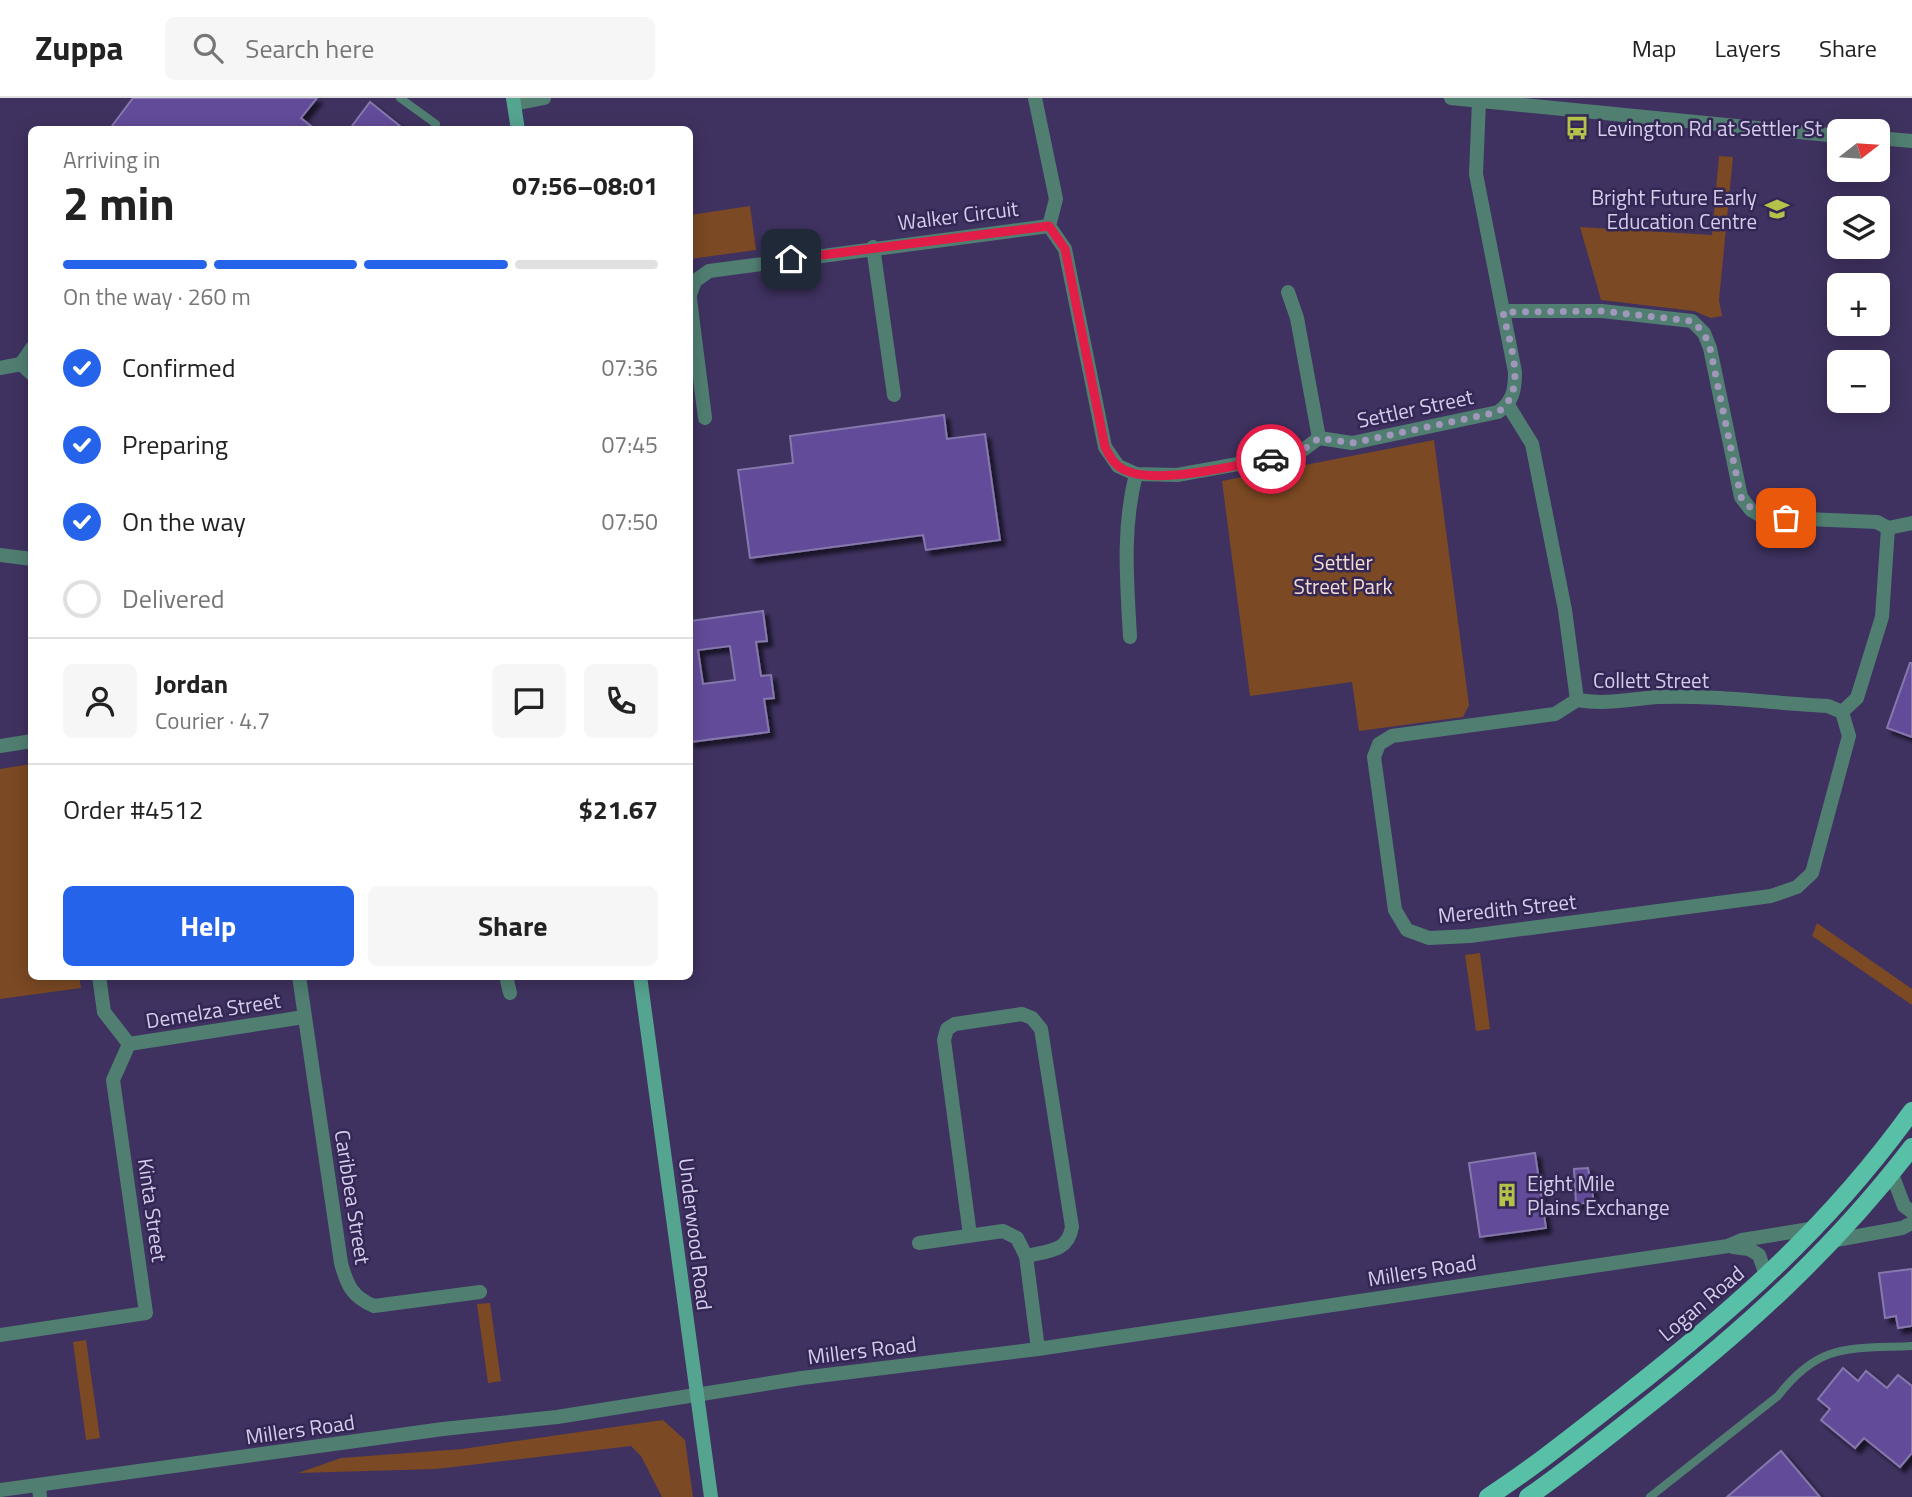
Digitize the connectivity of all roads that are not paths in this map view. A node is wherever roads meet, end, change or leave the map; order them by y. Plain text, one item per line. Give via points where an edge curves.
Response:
1 (401, 98) edge
2 (544, 98) edge
3 (1035, 98) edge
4 (1451, 98) edge
5 (513, 101) edge
6 (1479, 101) junction
7 (435, 126) edge
8 (517, 126) edge
9 (1827, 135) edge
10 (1890, 139) edge
11 (1912, 141) edge
12 (1049, 226) junction
13 (873, 247) junction
14 (693, 287) edge
15 (1288, 292) dead end
16 (1503, 312) junction
17 (693, 321) edge
18 (0, 368) edge
19 (26, 369) edge
20 (894, 395) dead end
21 (1508, 405) junction
22 (705, 418) dead end
23 (1319, 438) junction
24 (1136, 474) junction
25 (1912, 523) edge
26 (1888, 528) junction
27 (0, 555) edge
28 (28, 558) edge
29 (1130, 637) dead end
30 (1577, 700) junction
31 (1842, 712) junction
32 (28, 742) edge
33 (0, 746) edge
34 (100, 980) edge
35 (299, 980) edge
36 (507, 980) edge
37 (641, 980) edge
38 (510, 993) dead end
39 (304, 1017) junction
40 (129, 1044) junction
41 (1912, 1111) edge
42 (1912, 1147) edge
43 (1892, 1174) junction
44 (1912, 1212) edge
45 (1912, 1223) edge
46 (1816, 1228) junction
47 (970, 1235) junction
48 (1836, 1240) junction
49 (919, 1243) dead end
50 (1728, 1246) junction
51 (1026, 1256) junction
52 (1767, 1278) junction
53 (480, 1292) dead end
54 (0, 1335) edge
55 (1912, 1346) edge
56 (1038, 1349) junction
57 (697, 1395) junction
58 (0, 1490) edge
59 (40, 1491) edge
60 (711, 1497) edge
61 (1488, 1497) edge
62 (1528, 1497) edge
63 (1650, 1497) edge

1 - 7 lane
2 - 5 street
3 - 12 street via 1056,199
4 - 6 street
5 - 8 main road
6 - 9 street
6 - 16 street via 1476,174
10 - 11 street
12 - 13 street, Walker Circuit
12 - 24 street via 1065,249 1105,447 1118,466
13 - 14 street, Walker Circuit via 709,271
13 - 20 street, Walker Circuit
15 - 23 street
16 - 21 street via 1515,372 1515,390
16 - 26 street via 1602,311 1692,321 1710,348 1741,497 1751,510 1763,517 1877,522
17 - 22 street, Walker Circuit
18 - 19 street
21 - 23 street, Settler Street via 1498,412 1352,443
21 - 30 street, Collett Street via 1532,444 1565,610
23 - 24 street via 1299,453 1177,475
24 - 29 street via 1125,539
25 - 26 street
26 - 31 street via 1882,617 1857,698
27 - 28 street
30 - 31 street, Collett Street via 1601,705 1689,698 1828,706
30 - 31 street, Meredith Street via 1555,714 1392,736 1379,744 1374,757 1395,910 1407,930 1429,938 1471,936 1771,896 1797,887 1812,873 1849,736
32 - 33 street
34 - 40 street via 104,1012
35 - 39 street, Caribbea Street
36 - 38 street
37 - 57 main road, Underwood Road
39 - 40 street, Demelza Street
39 - 53 street, Caribbea Street via 348,1287 374,1306
40 - 54 street, Kinta Street via 113,1080 146,1313
41 - 46 main road, Logan Road
42 - 43 main road
43 - 44 street via 1904,1206
43 - 48 main road
45 - 48 street
46 - 50 street, Millers Road
46 - 52 main road, Logan Road
47 - 49 street
47 - 51 street via 1003,1231 1017,1238
47 - 51 street via 944,1040 947,1029 955,1024 1022,1014 1041,1030 1072,1227 1070,1240 1062,1248
48 - 62 main road via 1737,1334
50 - 52 street, Millers Road via 1759,1255
50 - 56 street, Millers Road
51 - 56 street
52 - 61 main road, Logan Road via 1628,1392
55 - 63 lane via 1841,1349 1811,1361 1778,1396
56 - 57 street, Millers Road
57 - 59 street, Millers Road
57 - 60 main road, Underwood Road
58 - 59 street, Millers Road

